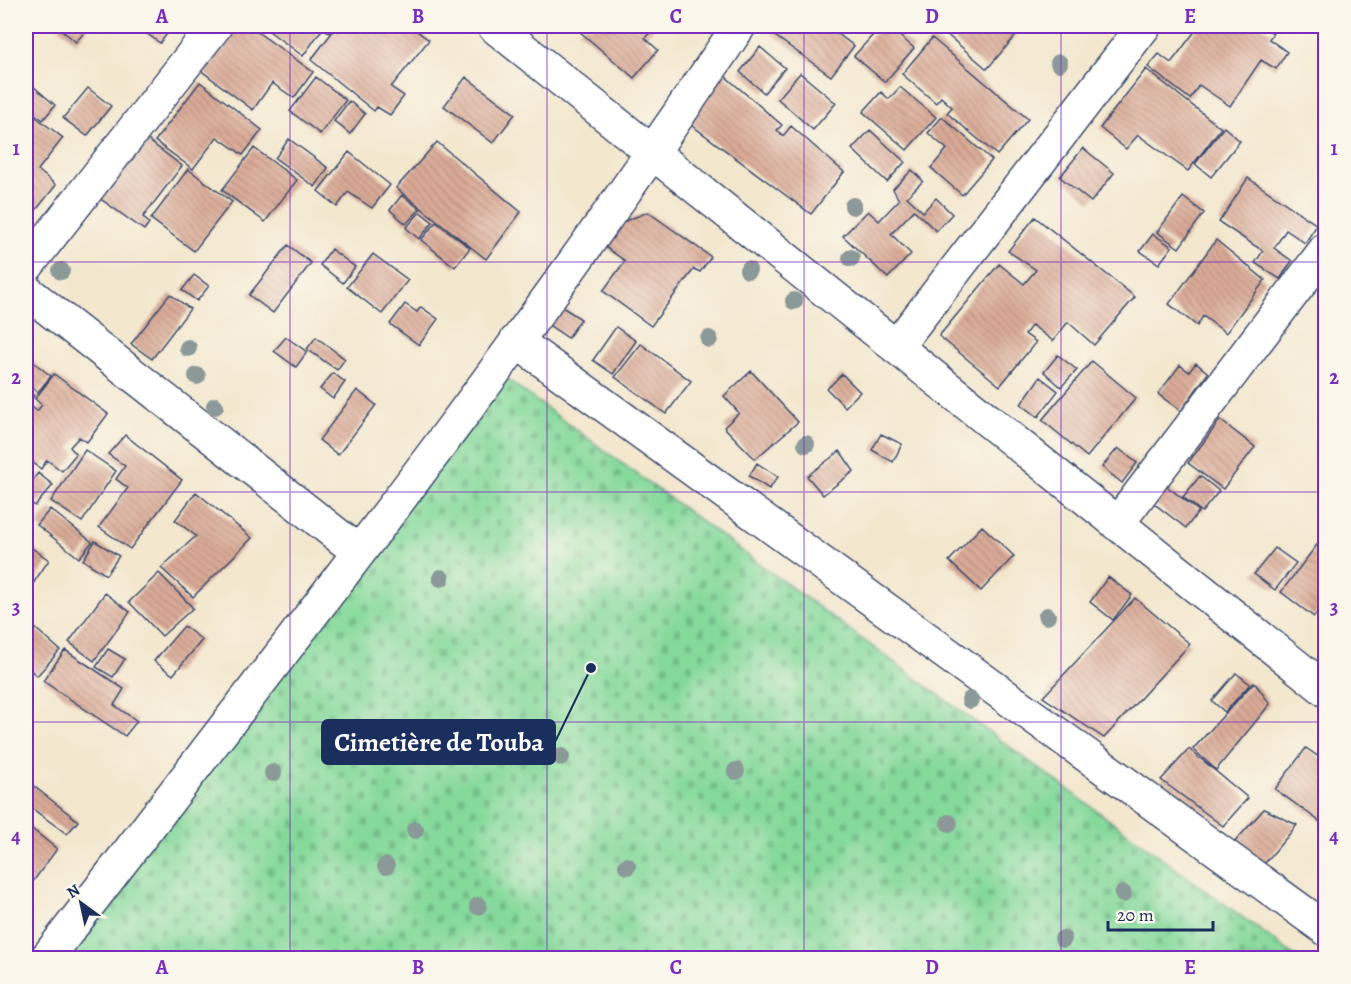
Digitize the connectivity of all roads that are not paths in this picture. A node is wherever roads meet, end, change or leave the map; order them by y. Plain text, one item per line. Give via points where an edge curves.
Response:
1 (215, 26) edge
2 (494, 26) edge
3 (739, 26) edge
4 (1144, 26) edge
5 (653, 153) junction
6 (1326, 249) edge
7 (26, 267) edge
8 (26, 291) edge
9 (516, 341) junction
10 (896, 347) junction
11 (1117, 524) junction
12 (359, 552) junction
13 (1326, 690) edge
14 (1326, 929) edge
15 (47, 958) edge

1 - 7 street
2 - 5 street
3 - 5 street
4 - 10 street
5 - 9 street
5 - 10 street
6 - 11 street
8 - 12 street
9 - 12 street
9 - 14 street
10 - 11 street
11 - 13 street
12 - 15 street

